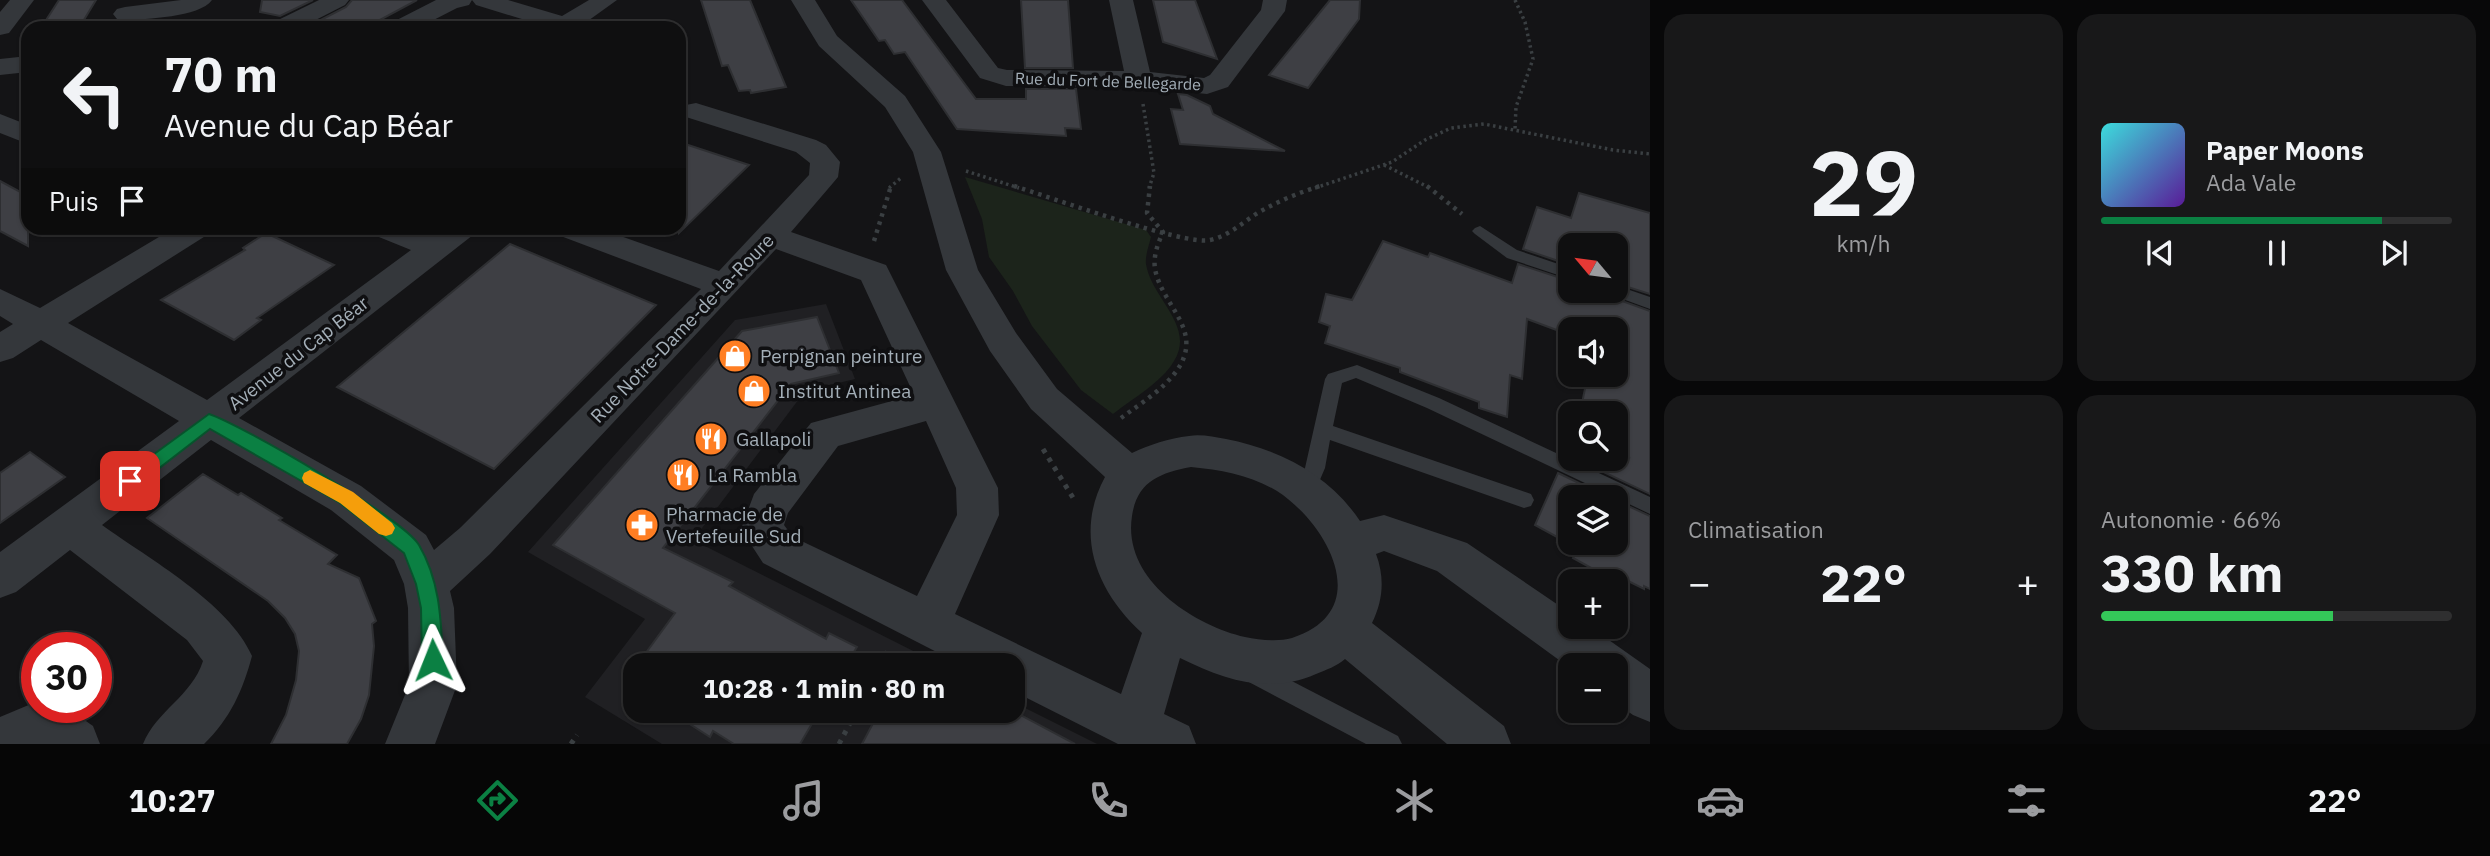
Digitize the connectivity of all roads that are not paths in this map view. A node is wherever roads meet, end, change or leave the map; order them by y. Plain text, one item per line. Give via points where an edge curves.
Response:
1 (22, 0) edge
2 (200, 0) edge
3 (337, 0) edge
4 (461, 0) edge
5 (484, 0) edge
6 (605, 0) edge
7 (803, 0) edge
8 (934, 0) edge
9 (1121, 0) edge
10 (1275, 0) edge
11 (126, 14) edge
12 (295, 21) edge
13 (413, 21) edge
14 (554, 21) edge
15 (578, 21) edge
16 (0, 28) edge
17 (21, 65) edge
18 (0, 67) edge
19 (1139, 79) junction
20 (696, 111) dead end
21 (1480, 231) dead end
22 (185, 235) edge
23 (429, 235) edge
24 (588, 235) edge
25 (772, 236) junction
26 (448, 238) edge
27 (1558, 270) edge
28 (725, 285) junction
29 (1628, 295) edge
30 (0, 301) edge
31 (1650, 303) edge
32 (41, 324) junction
33 (0, 349) edge
34 (937, 403) junction
35 (209, 421) junction
36 (1322, 430) junction
37 (1130, 475) junction
38 (1306, 490) junction
39 (1524, 500) dead end
40 (1650, 506) edge
41 (70, 526) junction
42 (1350, 543) junction
43 (0, 578) edge
44 (426, 584) junction
45 (927, 624) junction
46 (1169, 627) junction
47 (1346, 631) junction
48 (1213, 651) junction
49 (986, 653) edge
50 (1588, 653) edge
51 (1025, 672) edge
52 (1628, 682) edge
53 (1650, 698) edge
54 (1153, 735) edge
55 (3, 744) edge
56 (75, 744) edge
57 (168, 744) edge
58 (410, 744) edge
59 (1390, 744) edge
60 (1486, 744) edge

1 - 16 street
2 - 11 street via 184,7
3 - 12 street
4 - 13 street
5 - 14 street
6 - 15 street
7 - 37 street via 828,41 895,102 927,152 962,270 1003,342 1044,399
8 - 19 street, Rue du Fort de Bellegarde via 989,73 1006,78
9 - 19 street
10 - 19 street, Rue du Fort de Bellegarde via 1273,11 1219,81 1207,86
17 - 18 street
20 - 25 street, Rue Notre-Dame-de-la-Roure via 806,146 825,162 824,177
21 - 27 lane via 1512,254
22 - 32 street
23 - 26 street
24 - 28 street
25 - 28 street, Rue Notre-Dame-de-la-Roure
25 - 34 street via 874,273
26 - 35 street, Avenue du Cap Béar
28 - 44 street, Rue Notre-Dame-de-la-Roure via 474,541
29 - 31 lane
30 - 32 street
32 - 33 street
32 - 35 street
34 - 45 street via 977,488 978,515
34 - 45 street via 825,433 769,506 762,529 778,550
35 - 41 street, Avenue du Cap Béar
35 - 44 street via 346,498 411,548
36 - 38 lane
36 - 39 lane
36 - 40 lane via 1334,379 1357,371
37 - 38 street via 1157,458 1191,451 1230,454 1269,467
37 - 46 street via 1116,493 1110,540 1120,570 1140,600
38 - 42 street
41 - 43 street, Avenue du Cap Béar
41 - 57 street via 203,625 228,656 222,683 209,705
42 - 47 street via 1360,575 1359,605
42 - 50 street via 1384,533 1452,557
44 - 58 street via 433,685
45 - 49 street
46 - 48 street
46 - 54 street via 1161,643
47 - 48 street via 1322,651 1290,662 1252,661
47 - 60 street
48 - 59 lane
51 - 54 street
52 - 53 street
55 - 56 street via 36,728 55,730

